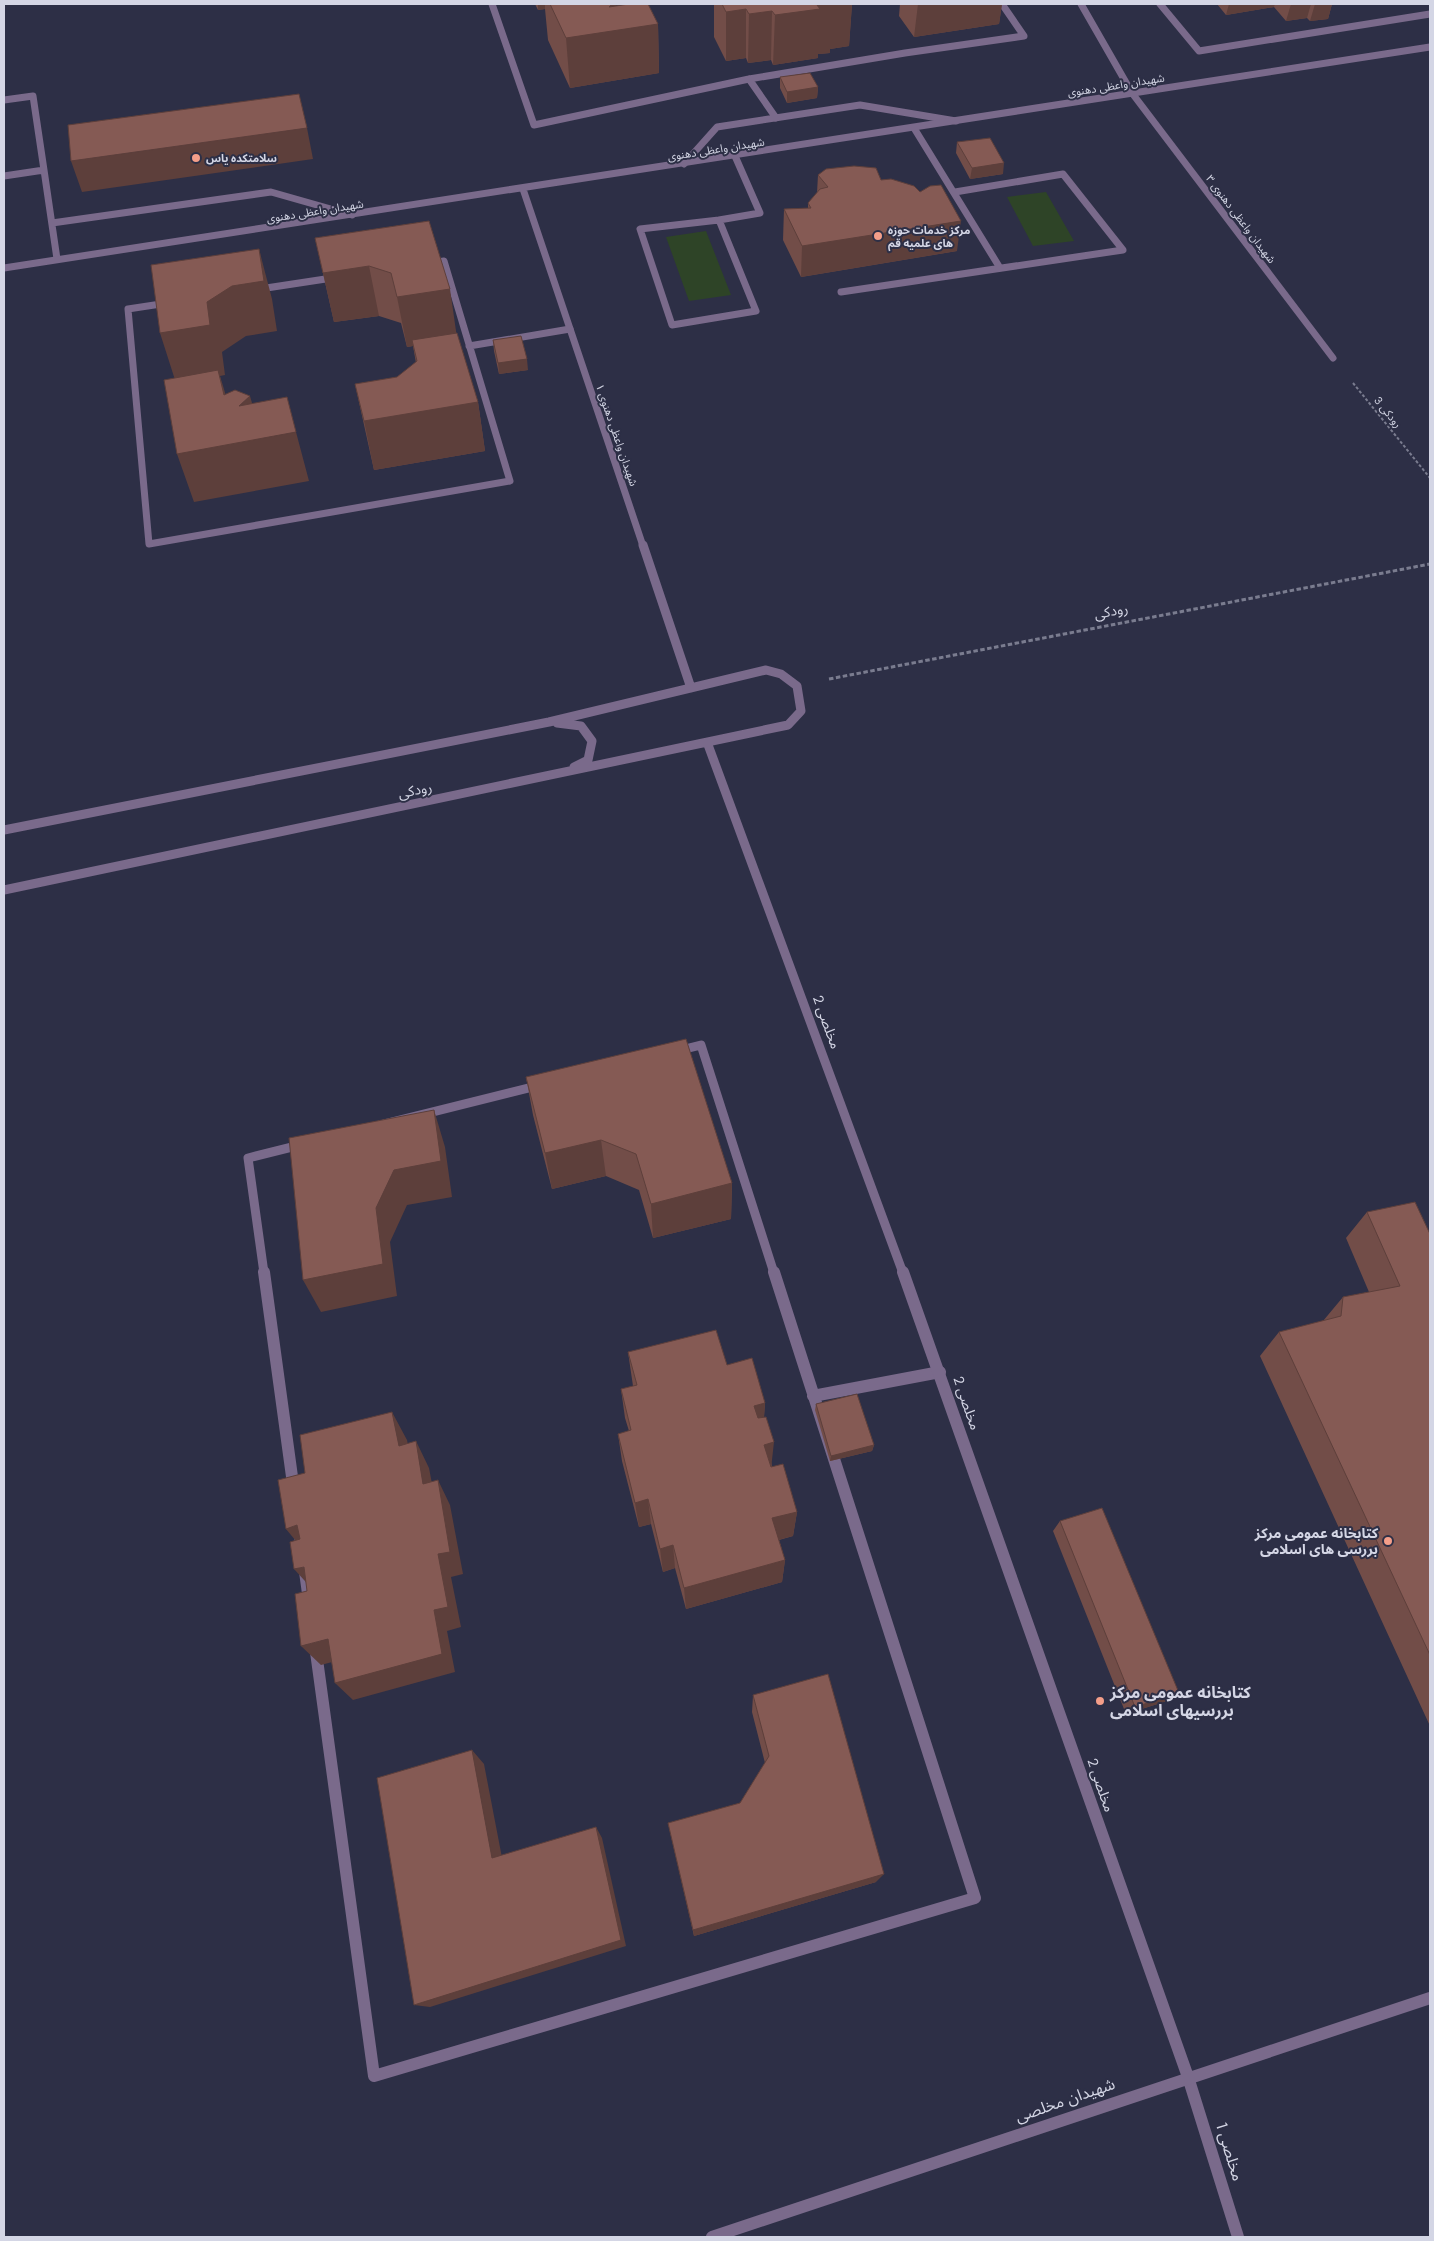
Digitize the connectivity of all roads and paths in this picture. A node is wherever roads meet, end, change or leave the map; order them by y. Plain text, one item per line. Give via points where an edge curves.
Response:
1 (492, 4) edge
2 (1002, 4) edge
3 (1081, 4) edge
4 (1160, 4) edge
5 (1430, 14) edge
6 (1430, 47) edge
7 (749, 79) junction
8 (1132, 93) junction
9 (4, 100) edge
10 (776, 118) junction
11 (956, 121) junction
12 (914, 128) junction
13 (735, 156) junction
14 (684, 164) junction
15 (44, 170) junction
16 (4, 176) edge
17 (523, 190) junction
18 (955, 192) junction
19 (352, 215) junction
20 (719, 220) junction
21 (52, 224) junction
22 (57, 259) junction
23 (4, 268) edge
24 (1000, 268) junction
25 (841, 292) dead end
26 (570, 329) junction
27 (469, 346) junction
28 (1333, 358) joint
29 (1430, 478) edge
30 (1430, 564) edge
31 (797, 686) junction
32 (691, 688) junction
33 (548, 722) junction
34 (707, 742) junction
35 (560, 774) junction
36 (4, 830) edge
37 (4, 890) edge
38 (940, 1372) junction
39 (813, 1396) junction
40 (1430, 1998) edge
41 (1188, 2077) junction
42 (712, 2237) edge
43 (1238, 2237) edge

1 - 7 street via 534,125
2 - 7 street via 1024,36
3 - 8 street, شهیدان واعظی دهنوی ۳
4 - 5 street via 1199,51
6 - 8 street, شهیدان واعظی دهنوی
7 - 10 street
8 - 11 street, شهیدان واعظی دهنوی
8 - 28 street, شهیدان واعظی دهنوی ۳
9 - 15 street via 33,96
10 - 11 street via 860,106
10 - 14 street via 717,127
11 - 12 street, شهیدان واعظی دهنوی
12 - 13 street, شهیدان واعظی دهنوی
12 - 18 street
13 - 14 street, شهیدان واعظی دهنوی
13 - 20 street via 760,213
14 - 17 street, شهیدان واعظی دهنوی
15 - 16 street
15 - 21 street
17 - 19 street, شهیدان واعظی دهنوی
17 - 26 street, شهیدان واعظی دهنوی ۱
18 - 24 street
18 - 24 street via 1063,174 1123,250
19 - 21 street via 271,192
19 - 22 street, شهیدان واعظی دهنوی
20 - 20 street via 640,229 672,325 756,311
21 - 22 street
22 - 23 street, شهیدان واعظی دهنوی
24 - 25 street
26 - 27 street
26 - 32 street, شهیدان واعظی دهنوی ۱
27 - 27 street via 510,481 149,544 128,309 444,260
28 - 29 path, رودکی 3
30 - 31 path, رودکی
31 - 32 street via 781,674 766,670
31 - 34 street, رودکی via 801,711 788,725
32 - 33 street
33 - 35 street via 581,726 592,741 588,760
33 - 36 street
34 - 35 street, رودکی
34 - 38 street, مخلصی 2
35 - 37 street, رودکی
38 - 39 street
38 - 41 street, مخلصی 2
39 - 39 street via 975,1898 374,2076 248,1158 701,1045
40 - 41 street, شهیدان مخلصی
41 - 42 street, شهیدان مخلصی
41 - 43 street, مخلصی 1

